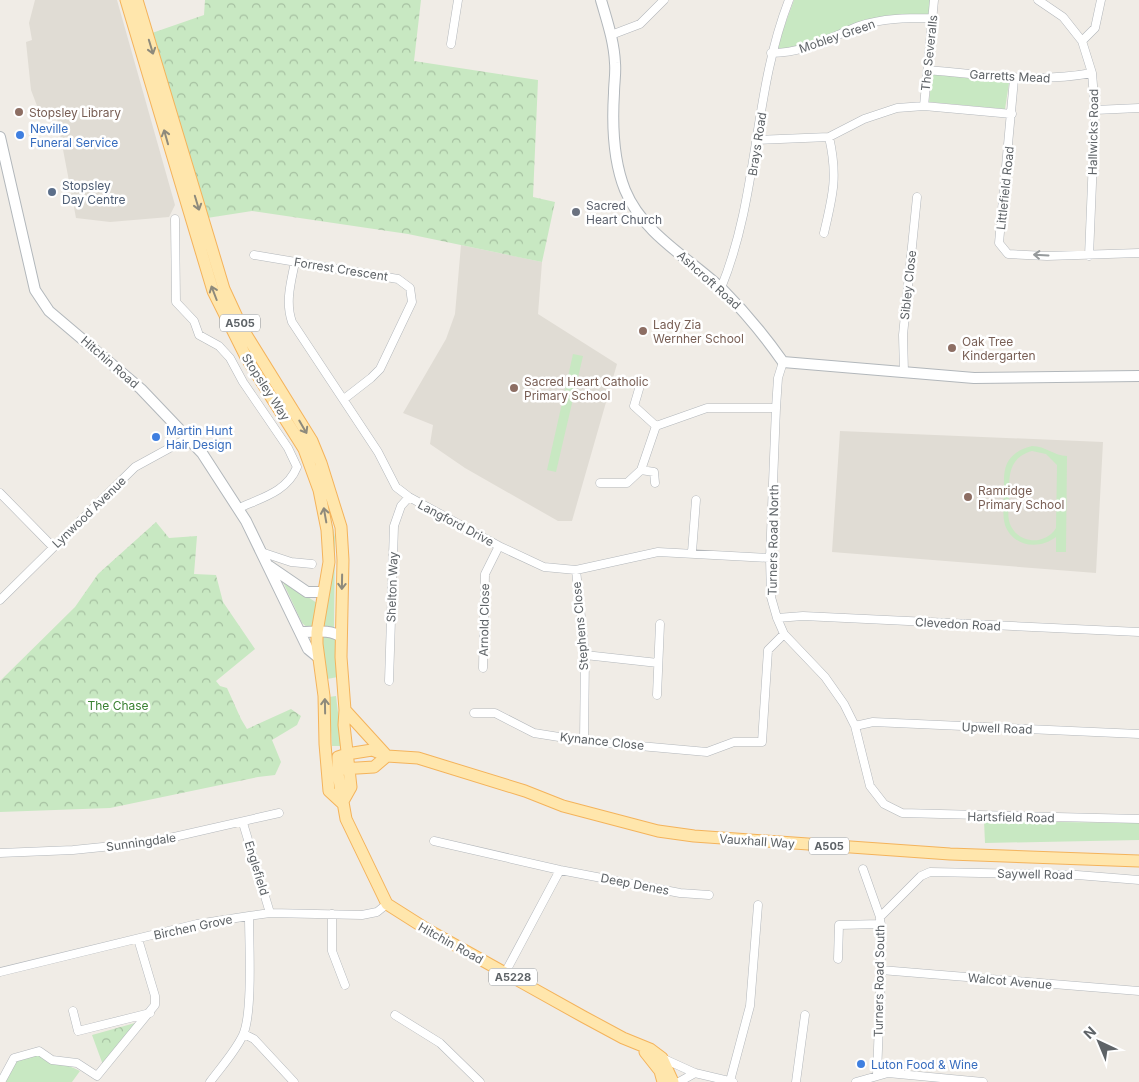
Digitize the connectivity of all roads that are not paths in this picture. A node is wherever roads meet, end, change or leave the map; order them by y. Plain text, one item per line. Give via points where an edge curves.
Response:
1 (126, 0) edge
2 (137, 0) edge
3 (458, 0) edge
4 (601, 0) edge
5 (664, 0) edge
6 (789, 0) edge
7 (934, 0) edge
8 (1038, 0) edge
9 (1101, 0) edge
10 (932, 18) junction
11 (611, 35) junction
12 (1082, 41) junction
13 (450, 44) dead end
14 (771, 52) junction
15 (928, 70) junction
16 (1092, 73) junction
17 (1014, 79) junction
18 (924, 106) junction
19 (1139, 108) edge
20 (1095, 110) junction
21 (1012, 114) junction
22 (0, 137) edge
23 (829, 137) junction
24 (757, 140) junction
25 (916, 197) dead end
26 (175, 219) dead end
27 (824, 233) dead end
28 (1139, 253) edge
29 (254, 255) dead end
30 (1089, 256) junction
31 (295, 262) junction
32 (721, 288) junction
33 (783, 362) junction
34 (904, 372) junction
35 (1139, 376) edge
36 (639, 389) dead end
37 (344, 399) junction
38 (776, 408) junction
39 (656, 426) junction
40 (188, 438) junction
41 (641, 470) junction
42 (600, 483) dead end
43 (655, 484) dead end
44 (0, 493) edge
45 (409, 497) junction
46 (696, 500) dead end
47 (239, 508) junction
48 (499, 546) junction
49 (53, 547) junction
50 (261, 552) junction
51 (692, 552) junction
52 (770, 558) junction
53 (312, 564) dead end
54 (269, 566) junction
55 (576, 570) junction
56 (324, 592) junction
57 (0, 600) edge
58 (777, 618) junction
59 (660, 624) dead end
60 (302, 632) junction
61 (317, 632) junction
62 (1139, 632) edge
63 (784, 634) junction
64 (341, 637) junction
65 (585, 655) junction
66 (318, 658) junction
67 (658, 663) junction
68 (483, 668) dead end
69 (389, 681) dead end
70 (657, 696) dead end
71 (345, 710) junction
72 (474, 713) dead end
73 (855, 726) junction
74 (1139, 734) edge
75 (584, 741) junction
76 (347, 754) junction
77 (326, 755) junction
78 (387, 756) junction
79 (343, 769) junction
80 (342, 803) junction
81 (884, 804) joint
82 (279, 813) dead end
83 (1139, 819) edge
84 (243, 823) junction
85 (434, 841) dead end
86 (0, 853) edge
87 (1139, 861) edge
88 (863, 869) dead end
89 (560, 870) junction
90 (930, 872) joint
91 (1139, 880) edge
92 (710, 895) dead end
93 (387, 904) junction
94 (758, 905) dead end
95 (270, 913) junction
96 (332, 914) junction
97 (249, 916) junction
98 (880, 920) junction
99 (138, 938) junction
100 (838, 959) dead end
101 (882, 970) junction
102 (0, 972) edge
103 (505, 973) junction
104 (345, 986) dead end
105 (1139, 991) edge
106 (73, 1011) dead end
107 (150, 1013) junction
108 (395, 1014) dead end
109 (805, 1015) dead end
110 (244, 1034) junction
111 (640, 1046) junction
112 (662, 1058) junction
113 (695, 1073) junction
114 (877, 1075) junction
115 (100, 1079) edge
116 (727, 1081) edge
117 (864, 1081) edge
118 (1, 1082) edge
119 (210, 1082) edge
120 (294, 1082) edge
121 (480, 1082) edge
122 (663, 1082) edge
123 (673, 1082) edge
124 (679, 1082) edge
125 (796, 1082) edge
126 (856, 1082) edge
127 (983, 1082) edge

56 -> 1 main road, Stopsley Way / A505 via 329,547 320,490 300,442 246,357 213,291
2 -> 64 main road, Stopsley Way / A505 via 224,289 247,336 312,441 330,490 341,527
3 - 13 street
4 - 11 street, Ashcroft Road
5 - 11 street via 640,24
6 - 14 street, Brays Road
7 - 10 street, The Severalls
8 - 12 street, Hallwicks Road via 1063,17
9 - 12 street via 1095,28
10 - 14 street, Mobley Green via 894,18 860,26 811,47 788,53
10 - 15 street, The Severalls
11 - 32 street, Ashcroft Road via 616,64 614,150 626,191 648,227
12 - 16 street, Hallwicks Road
14 - 24 street, Brays Road
15 - 17 street, Garretts Mead
15 - 18 street, The Severalls
16 - 17 street, Garretts Mead via 1062,78
16 - 20 street, Hallwicks Road
17 - 21 street, Littlefield Road
18 - 21 street
18 - 23 street via 897,108 864,119
19 - 20 street
20 - 30 street, Hallwicks Road
30 -> 21 street, Littlefield Road via 1008,254 999,243
22 - 40 street, Hitchin Road via 35,290 49,311 141,389
23 - 24 street
23 - 27 street via 835,163 834,192
24 - 32 street, Brays Road via 751,183
25 - 34 street, Sibley Close via 902,335
26 - 47 street, Stopsley Way via 176,302 194,321 199,335 219,346 230,358 288,448 296,468 285,487
28 - 30 street, Littlefield Road
29 - 31 street, Forrest Crescent
31 - 37 street, Langford Drive via 288,312
31 - 37 street, Forrest Crescent via 398,279 410,288 412,302 380,369
32 - 33 street, Ashcroft Road via 753,321
33 - 34 street
33 - 38 street, Turners Road North via 778,378
34 - 35 street via 974,378
36 - 39 street via 634,406
37 - 45 street, Langford Drive via 396,487
38 - 39 street via 708,408
38 - 52 street, Turners Road North
39 - 41 street
40 - 47 street, Hitchin Road
40 - 49 street, Lynwood Avenue via 135,467
41 - 42 street via 627,483
41 - 43 street via 654,472
44 - 49 street
45 - 48 street, Langford Drive
45 - 69 street, Shelton Way via 401,506 394,526
46 - 51 street
47 - 50 street, Hitchin Road
48 - 55 street, Langford Drive via 544,567
48 - 68 street, Arnold Close via 485,574
49 - 57 street, Lynwood Avenue
50 - 53 street via 299,564
50 - 54 street, Hitchin Road
51 - 52 street, Langford Drive
51 - 55 street, Langford Drive via 658,552
52 - 58 street, Turners Road North via 771,597
54 - 56 street, Hitchin Road via 307,592
54 - 60 street, Hitchin Road
55 - 65 street, Stephens Close
56 - 61 main road, Stopsley Way / A505
58 - 62 street, Clevedon Road via 803,616
58 - 63 street, Turners Road North
59 - 67 street
60 - 61 street
60 - 66 street, Hitchin Road via 308,649
61 - 64 street via 336,633
61 - 66 main road, Stopsley Way / A505
63 - 73 street, Turners Road North via 836,690
63 - 75 street, Kynance Close via 768,650 762,742 734,742 707,752
64 - 71 main road, Stopsley Way / A505
65 - 67 street
65 - 75 street, Stephens Close
77 -> 66 main road, Stopsley Way / A505 via 324,696
67 - 70 street
71 - 76 main road, Stopsley Way / A505
71 - 78 main road
72 - 75 street, Kynance Close via 496,713 534,733
73 - 74 street, Upwell Road via 873,722
73 - 81 street, Turners Road North via 870,786
76 - 78 main road, Vauxhall Way via 372,750
76 - 79 main road
77 - 79 main road via 333,766
77 - 80 main road via 329,791
78 - 79 main road via 374,767
78 - 87 main road, Vauxhall Way / A505 via 436,762 563,806 658,831 950,854
79 - 80 main road via 351,787
80 - 93 main road via 346,819
81 - 83 street, Hartsfield Road via 902,813
82 - 84 street, Sunningdale
84 - 86 street, Sunningdale via 152,842
84 - 95 street, Englefield
85 - 89 street, Deep Denes
88 - 98 street, Turners Road South
89 - 92 street, Deep Denes via 680,893
89 - 103 street
90 - 91 street, Saywell Road via 1077,875
90 - 98 street, Turners Road South via 921,876
93 - 96 street, Birchen Grove via 370,914
93 - 103 main road, Hitchin Road / A5228
94 - 116 street via 750,1006
95 - 96 street, Birchen Grove
95 - 97 street, Birchen Grove
96 - 104 street via 332,951
97 - 99 street, Birchen Grove
97 - 110 street via 248,1009
98 - 100 street via 839,925
98 - 101 street, Turners Road South
99 - 102 street, Birchen Grove
99 - 107 street via 156,996
101 - 105 street, Walcot Avenue
101 - 114 street, Turners Road South
103 - 111 main road, Hitchin Road / A5228
106 - 107 street via 78,1031
107 - 115 street
108 - 121 street via 440,1043
109 - 125 street
110 - 119 street
110 - 120 street via 254,1039
111 - 112 main road, Hitchin Road / A5228
111 - 122 main road, Hitchin Road / A5228 via 660,1071
112 - 113 street
112 - 123 main road
113 - 116 street
113 - 124 street
114 - 117 street
114 - 127 street via 888,1073
115 - 118 street via 78,1063 52,1060 40,1051 14,1058
117 - 126 street

